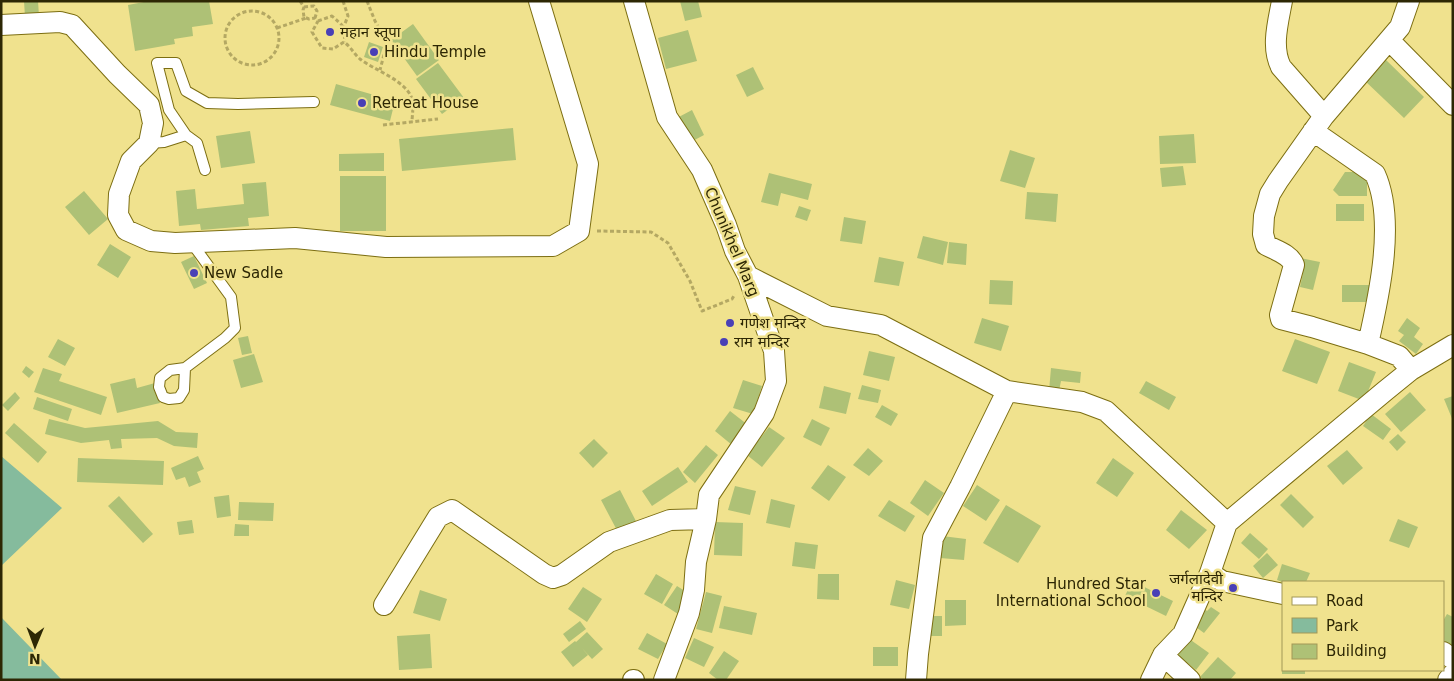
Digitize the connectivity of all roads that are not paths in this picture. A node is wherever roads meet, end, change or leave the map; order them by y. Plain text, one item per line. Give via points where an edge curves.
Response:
1 (539, 1) edge
2 (634, 1) edge
3 (1282, 1) edge
4 (1409, 1) edge
5 (1, 24) edge
6 (1389, 40) junction
7 (314, 102) dead end
8 (1453, 104) edge
9 (1319, 123) junction
10 (186, 135) junction
11 (149, 143) junction
12 (205, 170) dead end
13 (191, 242) junction
14 (748, 276) junction
15 (1368, 344) junction
16 (1453, 345) edge
17 (184, 368) dead end
18 (1411, 370) junction
19 (1007, 391) junction
20 (706, 519) junction
21 (1227, 523) junction
22 (1210, 573) junction
23 (1282, 594) edge
24 (384, 605) dead end
25 (1163, 655) junction
26 (1453, 674) edge
27 (664, 680) edge
28 (916, 680) edge
29 (1151, 680) edge
30 (1190, 680) edge
31 (1448, 680) edge

1 - 13 street via 588,164 579,231 553,246 386,247 295,238
2 - 14 street, Chunikhel Marg via 667,117 702,170
3 - 9 street via 1276,58
4 - 6 street via 1400,27
5 - 11 street via 60,22 72,25 149,105 154,123
6 - 8 street
6 - 9 street
7 - 10 lane via 207,103 186,92 176,63 156,63 169,110
9 - 15 street via 1375,174 1380,185 1386,232 1378,300
9 - 15 street via 1270,194 1262,234 1266,245 1290,257 1294,264 1281,319
10 - 11 lane
10 - 12 lane via 197,143
11 - 13 street via 131,161 119,194 118,215 126,230 151,241
13 - 17 lane via 232,297 235,328
14 - 19 street via 827,316 881,325
14 - 20 street, Chunikhel Marg via 774,351 776,381 764,413 709,495
15 - 18 street via 1399,356
16 - 18 street
18 - 21 street
19 - 21 street via 1082,402 1106,411
19 - 28 street via 932,538
20 - 24 street via 670,520 609,542 562,576 553,578 452,510 438,517
20 - 27 street, Chunikhel Marg via 689,613
21 - 22 street
22 - 23 street via 1222,581
22 - 25 street via 1183,634
25 - 29 street
25 - 30 street
26 - 31 street

